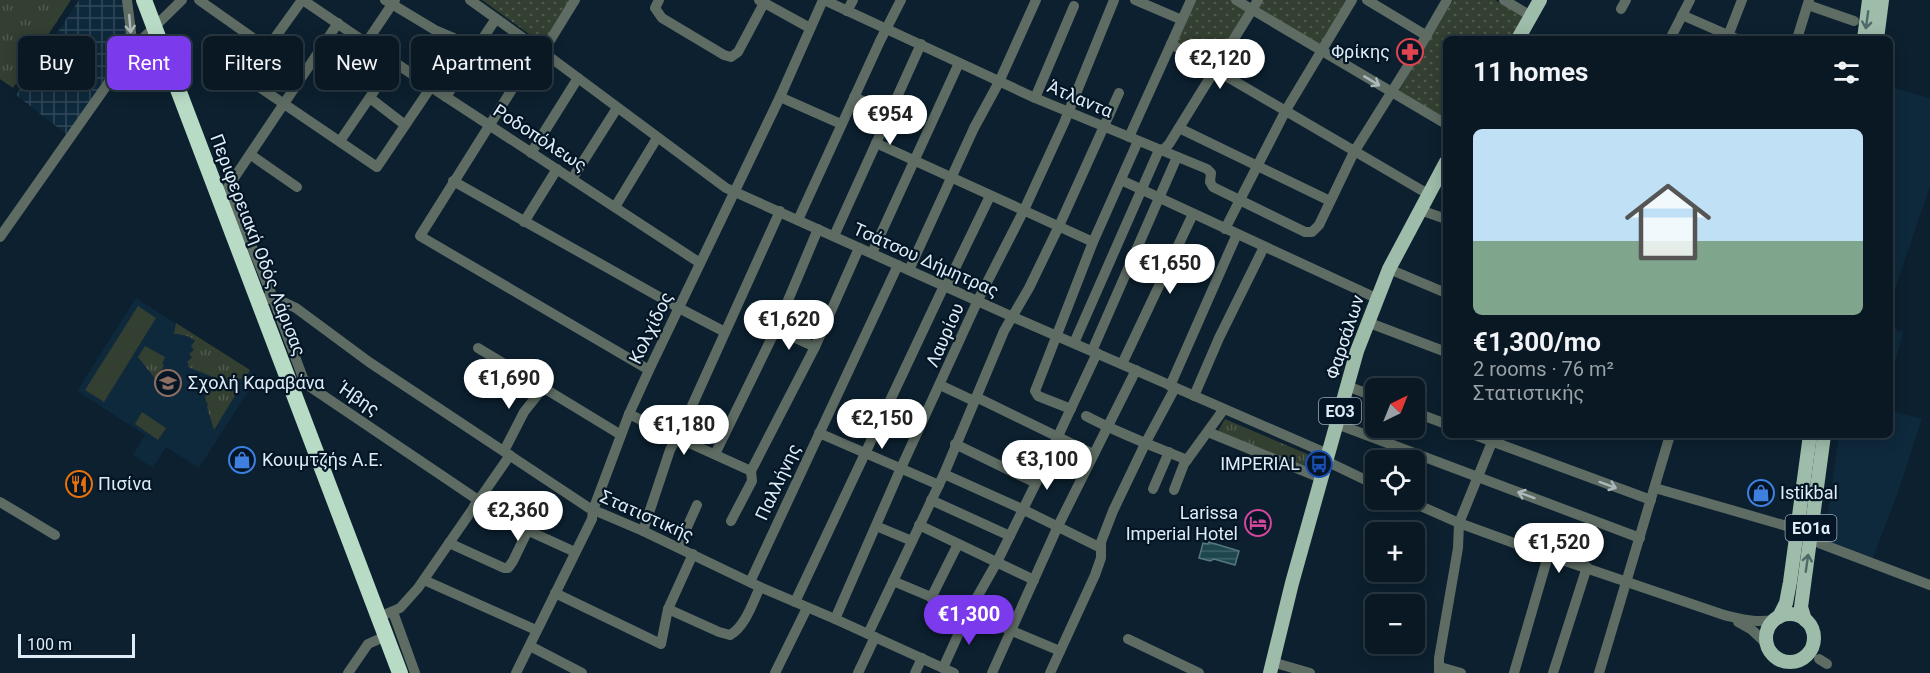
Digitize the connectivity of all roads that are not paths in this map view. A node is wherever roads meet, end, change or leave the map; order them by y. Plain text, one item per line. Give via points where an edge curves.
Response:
1 (128, 0) edge
2 (144, 0) edge
3 (182, 0) edge
4 (199, 0) edge
5 (302, 0) edge
6 (470, 0) edge
7 (575, 0) edge
8 (823, 0) edge
9 (853, 0) edge
10 (901, 0) edge
11 (1035, 0) edge
12 (1114, 0) edge
13 (1135, 0) edge
14 (1191, 0) edge
15 (1236, 0) edge
16 (1352, 0) edge
17 (1367, 0) edge
18 (1447, 0) edge
19 (1504, 0) edge
20 (1540, 0) edge
21 (1690, 0) edge
22 (1742, 0) edge
23 (1869, 0) edge
24 (1882, 0) edge
25 (761, 1) edge
26 (391, 2) edge
27 (1808, 2) edge
28 (657, 5) edge
29 (1160, 5) edge
30 (1255, 5) edge
31 (1074, 6) dead end
32 (847, 11) junction
33 (1682, 15) junction
34 (1531, 16) junction
35 (496, 19) junction
36 (1182, 20) junction
37 (1854, 21) dead end
38 (338, 23) junction
39 (154, 26) junction
40 (810, 28) junction
41 (887, 28) junction
42 (132, 36) edge
43 (144, 36) edge
44 (250, 36) edge
45 (276, 36) edge
46 (356, 36) edge
47 (370, 36) edge
48 (449, 36) edge
49 (483, 36) edge
50 (520, 36) edge
51 (550, 36) edge
52 (1426, 36) junction
53 (1520, 36) edge
54 (1672, 36) edge
55 (1730, 36) edge
56 (1732, 36) edge
57 (1798, 36) edge
58 (1864, 36) edge
59 (1876, 36) edge
60 (921, 44) junction
61 (1171, 44) junction
62 (1322, 51) junction
63 (552, 59) edge
64 (959, 63) junction
65 (1216, 70) junction
66 (578, 78) junction
67 (999, 82) junction
68 (107, 85) edge
69 (264, 90) edge
70 (375, 90) edge
71 (429, 90) edge
72 (436, 90) edge
73 (451, 90) edge
74 (512, 90) edge
75 (1391, 92) junction
76 (1119, 93) dead end
77 (446, 97) junction
78 (780, 97) junction
79 (854, 97) junction
80 (370, 98) junction
81 (1035, 98) junction
82 (284, 104) junction
83 (617, 108) junction
84 (1286, 110) junction
85 (1068, 111) junction
86 (890, 113) junction
87 (1443, 122) edge
88 (488, 124) junction
89 (841, 124) junction
90 (405, 125) junction
91 (1103, 126) junction
92 (1179, 128) junction
93 (657, 138) junction
94 (1133, 139) junction
95 (340, 141) junction
96 (876, 143) junction
97 (1160, 150) junction
98 (1354, 152) junction
99 (531, 153) junction
100 (251, 155) junction
101 (1177, 157) junction
102 (914, 161) junction
103 (1257, 166) junction
104 (557, 169) junction
105 (1443, 172) edge
106 (951, 178) junction
107 (572, 179) junction
108 (1121, 180) junction
109 (453, 181) junction
110 (297, 187) dead end
111 (1142, 190) junction
112 (734, 192) junction
113 (224, 193) junction
114 (1428, 194) junction
115 (990, 196) junction
116 (1158, 198) junction
117 (1239, 201) junction
118 (1330, 201) junction
119 (615, 207) junction
120 (1024, 210) junction
121 (1420, 210) junction
122 (780, 211) junction
123 (1193, 214) junction
124 (1443, 218) edge
125 (798, 220) junction
126 (524, 222) junction
127 (1059, 226) junction
128 (818, 229) junction
129 (1225, 229) junction
130 (1237, 234) junction
131 (834, 236) junction
132 (0, 237) edge
133 (1093, 242) junction
134 (1264, 247) junction
135 (859, 248) junction
136 (872, 253) junction
137 (700, 263) junction
138 (898, 265) junction
139 (1389, 269) junction
140 (909, 270) junction
141 (945, 286) junction
142 (1443, 292) edge
143 (265, 298) junction
144 (1376, 298) junction
145 (978, 300) junction
146 (679, 308) junction
147 (1013, 317) junction
148 (1367, 322) junction
149 (776, 329) junction
150 (725, 332) junction
151 (1056, 335) junction
152 (1074, 343) junction
153 (815, 347) junction
154 (478, 348) dead end
155 (1443, 351) edge
156 (1095, 352) junction
157 (1122, 364) junction
158 (649, 370) junction
159 (1136, 370) junction
160 (940, 385) junction
161 (1347, 386) junction
162 (1173, 387) junction
163 (543, 388) junction
164 (1365, 393) edge
165 (1194, 396) junction
166 (975, 399) junction
167 (1071, 409) junction
168 (1224, 410) junction
169 (630, 414) junction
170 (1425, 415) edge
171 (1086, 416) dead end
172 (1443, 421) edge
173 (1337, 424) junction
174 (1108, 428) junction
175 (1208, 432) junction
176 (819, 433) junction
177 (621, 435) junction
178 (676, 437) junction
179 (1058, 437) junction
180 (1669, 438) edge
181 (1810, 438) edge
182 (1824, 438) edge
183 (1496, 440) edge
184 (1146, 442) junction
185 (955, 444) junction
186 (865, 452) junction
187 (1169, 452) junction
188 (507, 453) junction
189 (715, 454) junction
190 (1093, 454) junction
191 (1327, 457) junction
192 (1187, 460) junction
193 (901, 468) junction
194 (751, 471) junction
195 (944, 474) junction
196 (1477, 476) junction
197 (1321, 478) junction
198 (1365, 479) edge
199 (1036, 483) junction
200 (939, 484) junction
201 (1655, 488) junction
202 (1153, 489) dead end
203 (1174, 490) dead end
204 (931, 500) junction
205 (1651, 500) junction
206 (0, 502) edge
207 (476, 503) junction
208 (697, 505) dead end
209 (1425, 508) edge
210 (1022, 509) junction
211 (593, 510) junction
212 (731, 521) dead end
213 (1459, 523) junction
214 (919, 525) junction
215 (876, 526) junction
216 (1058, 526) junction
217 (1797, 529) junction
218 (528, 530) junction
219 (643, 531) junction
220 (55, 535) dead end
221 (1010, 536) junction
222 (1640, 538) junction
223 (912, 541) junction
224 (449, 543) junction
225 (1819, 543) dead end
226 (958, 544) junction
227 (678, 547) junction
228 (1101, 548) junction
229 (575, 552) junction
230 (693, 554) junction
231 (1548, 556) junction
232 (996, 562) junction
233 (1587, 567) junction
234 (424, 580) junction
235 (1034, 580) junction
236 (893, 581) junction
237 (1627, 581) junction
238 (755, 585) junction
239 (1930, 585) edge
240 (555, 593) junction
241 (931, 598) junction
242 (795, 602) junction
243 (807, 608) junction
244 (669, 609) junction
245 (968, 613) junction
246 (386, 615) junction
247 (1724, 615) junction
248 (1777, 618) junction
249 (835, 619) junction
250 (1805, 620) junction
251 (536, 630) junction
252 (1010, 631) junction
253 (872, 635) junction
254 (386, 636) junction
255 (1128, 639) dead end
256 (530, 646) junction
257 (1059, 651) junction
258 (922, 658) junction
259 (1773, 660) edge
260 (1800, 660) junction
261 (1271, 668) edge
262 (948, 670) edge
263 (1439, 670) edge
264 (348, 673) edge
265 (400, 673) edge
266 (415, 673) edge
267 (516, 673) edge
268 (582, 673) edge
269 (775, 673) edge
270 (858, 673) edge
271 (915, 673) edge
272 (992, 673) edge
273 (1050, 673) edge
274 (1200, 673) edge
275 (1310, 673) edge
276 (1461, 673) edge
277 (1514, 673) edge
278 (1553, 673) edge
279 (1599, 673) edge
280 (1791, 673) edge

1 -> 42 street
2 - 39 highway, Περιφερειακή Οδός Λάρισας
3 - 39 street
4 - 44 street
5 - 38 street, Ροδοπόλεως
5 - 45 street
6 - 35 street, Τσάτσου Δήμητρας
7 - 51 street
8 - 32 street, Άτλαντα
8 - 40 street, Κολχίδος
9 - 32 street
10 - 41 street
11 - 67 street
12 - 85 street, Λαυρίου
13 - 29 street
14 - 36 street
15 - 30 street
16 - 62 street
17 - 52 street
18 - 52 street
19 - 34 street
20 - 34 main road
21 - 33 street
22 - 56 street
23 -> 58 main road
24 - 59 main road
25 - 28 street via 734,56 724,55 662,18
25 - 40 street
26 - 47 street
26 - 48 street
27 - 37 street
27 - 57 street
29 - 36 street
30 - 62 street
30 - 65 street
31 - 81 street
32 - 41 street, Άτλαντα
33 - 54 street
33 - 55 street
34 - 53 main road
35 - 49 street
35 - 50 street, Τσάτσου Δήμητρας
36 - 61 street
38 - 46 street, Ροδοπόλεως
38 - 82 street
39 - 43 street
39 - 113 highway, Περιφερειακή Οδός Λάρισας
40 - 78 street, Κολχίδος
41 - 60 street, Άτλαντα
41 - 79 street
52 - 75 street
60 - 64 street, Άτλαντα
60 - 86 street
61 - 65 street
61 - 94 street
62 -> 75 street
62 - 84 street
63 - 66 street, Τσάτσου Δήμητρας
64 - 67 street, Άτλαντα
64 - 102 street
65 - 84 street
65 - 92 street
66 - 83 street, Τσάτσου Δήμητρας
66 - 99 street
67 - 81 street, Άτλαντα
67 - 106 street
68 - 132 street
69 - 82 street
70 - 80 street
71 - 90 street
72 - 77 street, Ροδοπόλεως
73 - 77 street
74 - 88 street
75 - 87 street
75 - 98 street
76 - 91 street
77 - 88 street, Ροδοπόλεως
78 - 89 street
78 - 112 street, Κολχίδος
79 - 86 street
79 - 89 street
80 - 90 street
80 - 95 street
81 - 85 street, Άτλαντα
82 - 95 street
82 - 100 street
83 - 93 street, Τσάτσου Δήμητρας
83 - 107 street
84 - 98 street
84 - 103 street
85 - 91 street, Άτλαντα
85 - 120 street, Λαυρίου
86 - 96 street
88 - 99 street, Ροδοπόλεως
88 - 109 street
89 - 125 street
90 - 95 street via 377,167
91 - 94 street, Άτλαντα
91 - 127 street
92 - 97 street
92 - 103 street
93 - 112 street, Τσάτσου Δήμητρας
93 - 119 street
94 - 97 street, Άτλαντα
94 - 108 street
96 - 102 street
96 - 131 street
97 - 101 street, Άτλαντα
97 - 111 street
98 - 114 street
98 - 118 street
99 - 104 street, Ροδοπόλεως
100 - 110 street
100 - 113 street
101 - 116 street
101 - 117 street, Άτλαντα via 1207,169 1212,186
102 - 106 street
102 - 136 street
103 - 117 street
103 - 118 street
104 - 107 street, Ροδοπόλεως
104 - 126 street
105 - 114 main road, Φαρσάλων / ΕΟ3
106 - 115 street
106 - 140 street
107 - 119 street, Ροδοπόλεως
108 - 111 street
108 - 133 street
109 - 126 street
109 - 158 street via 420,236
111 - 116 street
111 - 152 street
112 - 122 street, Τσάτσου Δήμητρας
112 - 137 street, Κολχίδος
113 - 143 highway, Περιφερειακή Οδός Λάρισας
114 - 121 main road, Φαρσάλων / ΕΟ3
115 - 120 street
115 - 141 street
116 - 123 street
116 - 156 street
117 - 118 street, Άτλαντα via 1305,232 1312,232 1319,225
117 - 129 street
119 - 137 street, Ροδοπόλεως
120 - 127 street
120 - 145 street, Λαυρίου
121 - 124 street
121 - 139 main road, Φαρσάλων / ΕΟ3
122 - 125 street, Τσάτσου Δήμητρας
122 - 150 street
123 - 129 street
123 - 157 street
125 - 128 street, Τσάτσου Δήμητρας
126 - 146 street
127 - 133 street
127 - 147 street
128 - 131 street, Τσάτσου Δήμητρας
128 - 149 street
129 - 130 street
130 - 134 street
130 - 162 street
131 - 135 street, Τσάτσου Δήμητρας
133 - 151 street
134 - 144 street
134 - 165 street
135 - 136 street, Τσάτσου Δήμητρας
135 - 153 street
136 - 138 street, Τσάτσου Δήμητρας
137 - 146 street, Κολχίδος
138 - 140 street, Τσάτσου Δήμητρας
138 - 176 street, Παλλήνης
139 - 142 street
139 - 144 main road, Φαρσάλων / ΕΟ3
140 - 141 street, Τσάτσου Δήμητρας
141 - 145 street, Τσάτσου Δήμητρας
141 - 186 street
143 - 188 street, Στατιστικής via 286,303 304,314 357,354
143 - 207 street, Ήβης via 309,386
143 - 246 highway, Περιφερειακή Οδός Λάρισας
144 - 148 main road, Φαρσάλων / ΕΟ3
145 - 147 street, Τσάτσου Δήμητρας
145 - 160 street, Λαυρίου
146 - 150 street
146 - 158 street, Κολχίδος
147 - 151 street, Τσάτσου Δήμητρας
147 - 166 street
148 - 155 street
148 - 161 main road, Φαρσάλων / ΕΟ3
149 - 153 street
149 - 189 street
150 - 178 street
151 - 152 street, Τσάτσου Δήμητρας
151 - 167 street via 1036,394
152 - 156 street, Τσάτσου Δήμητρας
153 - 194 street
154 - 163 street
156 - 157 street, Τσάτσου Δήμητρας
156 - 167 street
157 - 159 street, Τσάτσου Δήμητρας
158 - 169 street, Κολχίδος
159 - 162 street, Τσάτσου Δήμητρας
159 - 174 street
160 - 166 street
160 - 193 street, Λαυρίου
161 - 164 street
161 - 173 main road, Φαρσάλων / ΕΟ3
162 - 165 street, Τσάτσου Δήμητρας
162 - 184 street
163 - 177 street
163 - 188 street via 524,412
165 - 168 street, Τσάτσου Δήμητρας
166 - 179 street
166 - 185 street
167 - 179 street
168 - 175 street
168 - 191 street, Τσάτσου Δήμητρας
169 - 177 street, Κολχίδος
169 - 178 street
170 - 172 street
171 - 174 street
173 - 191 main road, Φαρσάλων / ΕΟ3
173 - 196 street
174 - 184 street
174 - 190 street
175 - 192 street
175 - 197 street
176 - 186 street
176 - 238 street, Παλλήνης
177 - 211 street, Κολχίδος
178 - 189 street
178 - 219 street
179 - 190 street
179 - 199 street
180 - 201 street
181 - 217 main road, ΕΟ1α
250 -> 182 main road, ΕΟ1α via 1801,607
183 - 196 street
183 -> 205 street
184 - 187 street
184 - 228 street via 1113,511
185 - 195 street
185 - 199 street
186 - 193 street
186 - 242 street
187 - 192 street
187 - 202 street
188 - 207 street
188 - 211 street, Στατιστικής
189 - 194 street
190 - 216 street
191 - 197 main road, Φαρσάλων / ΕΟ3
191 - 198 street, Τσάτσου Δήμητρας
192 - 203 street
193 - 200 street
193 - 215 street, Λαυρίου
194 - 212 street via 752,481
195 - 200 street
195 - 210 street
196 - 213 street
222 -> 196 street
197 - 261 main road, Φαρσάλων / ΕΟ3
199 - 210 street
200 - 204 street
201 - 205 street
201 - 217 street
204 - 214 street
204 - 221 street
205 - 222 street
206 - 220 street
207 - 218 street, Ήβης
207 - 224 street
208 - 227 street
209 - 213 street
210 - 216 street
210 - 221 street
211 - 219 street, Στατιστικής
211 - 229 street, Κολχίδος
213 - 231 street
213 - 263 street
214 - 223 street
214 - 226 street
215 - 223 street
215 - 249 street, Λαυρίου
216 - 228 street
216 - 235 street
217 - 248 main road, ΕΟ1α via 1788,595
218 - 224 street via 508,568
218 - 229 street, Ήβης
219 - 227 street, Στατιστικής
221 - 232 street
222 - 237 street
223 - 236 street
224 - 234 street
225 - 239 street
226 - 232 street
226 - 241 street
227 - 230 street, Στατιστικής
228 - 257 street via 1095,575
229 - 240 street, Κολχίδος
230 - 238 street, Στατιστικής
230 - 244 street
231 - 233 street
231 - 277 street
232 - 235 street
232 - 245 street
233 - 237 street
233 - 278 street
234 - 246 street via 406,602
234 - 251 street
235 - 252 street
236 - 241 street
236 - 253 street
237 - 247 street
237 - 279 street
238 - 242 street, Στατιστικής
238 - 244 street, Παλλήνης via 744,620 730,635
240 - 244 street via 661,644
240 - 251 street, Κολχίδος
241 - 245 street
242 - 243 street, Στατιστικής
243 - 249 street, Στατιστικής
243 - 269 street
245 - 252 street
245 - 262 street
246 - 254 highway, Περιφερειακή Οδός Λάρισας
246 - 266 street
247 - 248 street via 1754,621
247 - 259 street via 1752,630
248 - 250 main road via 1791,614
248 - 259 main road, ΕΟ1α via 1767,632
249 - 253 street, Στατιστικής
250 - 260 main road, ΕΟ1α via 1812,628 1814,642
251 - 256 street, Κολχίδος
252 - 257 street
252 - 272 street
253 - 258 street, Στατιστικής
253 - 270 street
254 - 264 street via 364,649
254 - 265 highway, Περιφερειακή Οδός Λάρισας
255 - 274 street
256 - 267 street, Κολχίδος
256 - 268 street
257 - 273 street
258 - 262 street, Στατιστικής
258 - 271 street
259 - 260 main road
260 - 280 main road, ΕΟ1α
261 - 275 street
263 - 276 street

